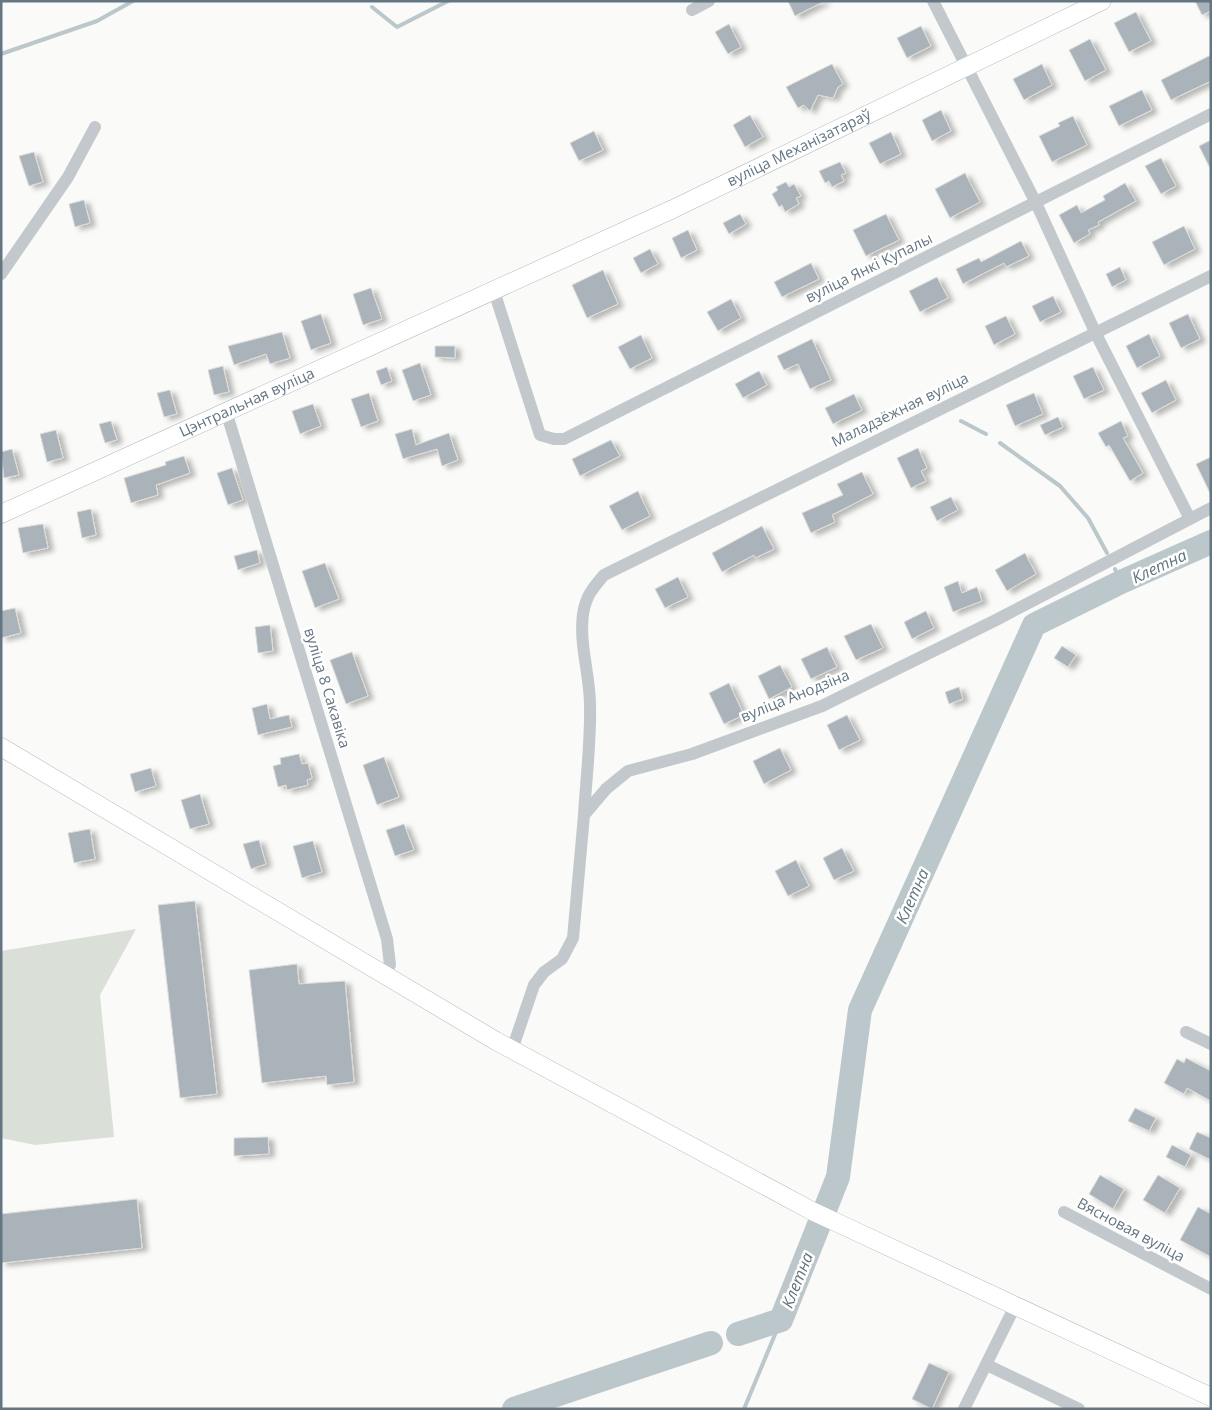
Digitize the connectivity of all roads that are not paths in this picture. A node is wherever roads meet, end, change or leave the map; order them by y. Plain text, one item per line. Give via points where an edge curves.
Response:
1 (709, 1) edge
2 (933, 1) edge
3 (1102, 1) edge
4 (692, 10) dead end
5 (965, 66) junction
6 (1211, 114) edge
7 (95, 127) dead end
8 (1036, 203) junction
9 (1, 274) edge
10 (1211, 276) edge
11 (494, 290) junction
12 (1096, 334) junction
13 (226, 411) junction
14 (1211, 508) edge
15 (1, 514) edge
16 (1190, 518) junction
17 (1, 747) edge
18 (584, 816) junction
19 (385, 974) junction
20 (1186, 1032) dead end
21 (1211, 1044) edge
22 (512, 1050) junction
23 (1064, 1212) dead end
24 (1211, 1289) edge
25 (1015, 1306) junction
26 (987, 1365) junction
27 (1211, 1397) edge
28 (964, 1409) edge
29 (1080, 1409) edge

1 - 4 street
2 - 5 street
3 - 5 street, вуліца Механізатараў
5 - 8 street
5 - 11 street, вуліца Механізатараў via 673,209
6 - 8 street, вуліца Янкі Купалы
7 - 9 street via 68,177
8 - 11 street, вуліца Янкі Купалы via 564,439 540,435
8 - 12 street
10 - 12 street, Маладзёжная вуліца
11 - 13 street, Цэнтральная вуліца
12 - 16 street
12 - 18 street, Маладзёжная вуліца via 604,575 588,592 583,614 582,638 590,706
13 - 15 street, Цэнтральная вуліца
13 - 19 street, вуліца 8 Сакавіка via 387,939 390,965
14 - 16 street, вуліца Анодзіна
16 - 18 street, вуліца Анодзіна via 996,620 822,706 692,754 628,771 606,789
17 - 19 street
18 - 22 street via 574,938 562,959 544,972 534,985
19 - 22 street
20 - 21 street
22 - 25 street via 812,1211
23 - 24 street, Вясновая вуліца
25 - 26 street
25 - 27 street
26 - 28 street
26 - 29 street

